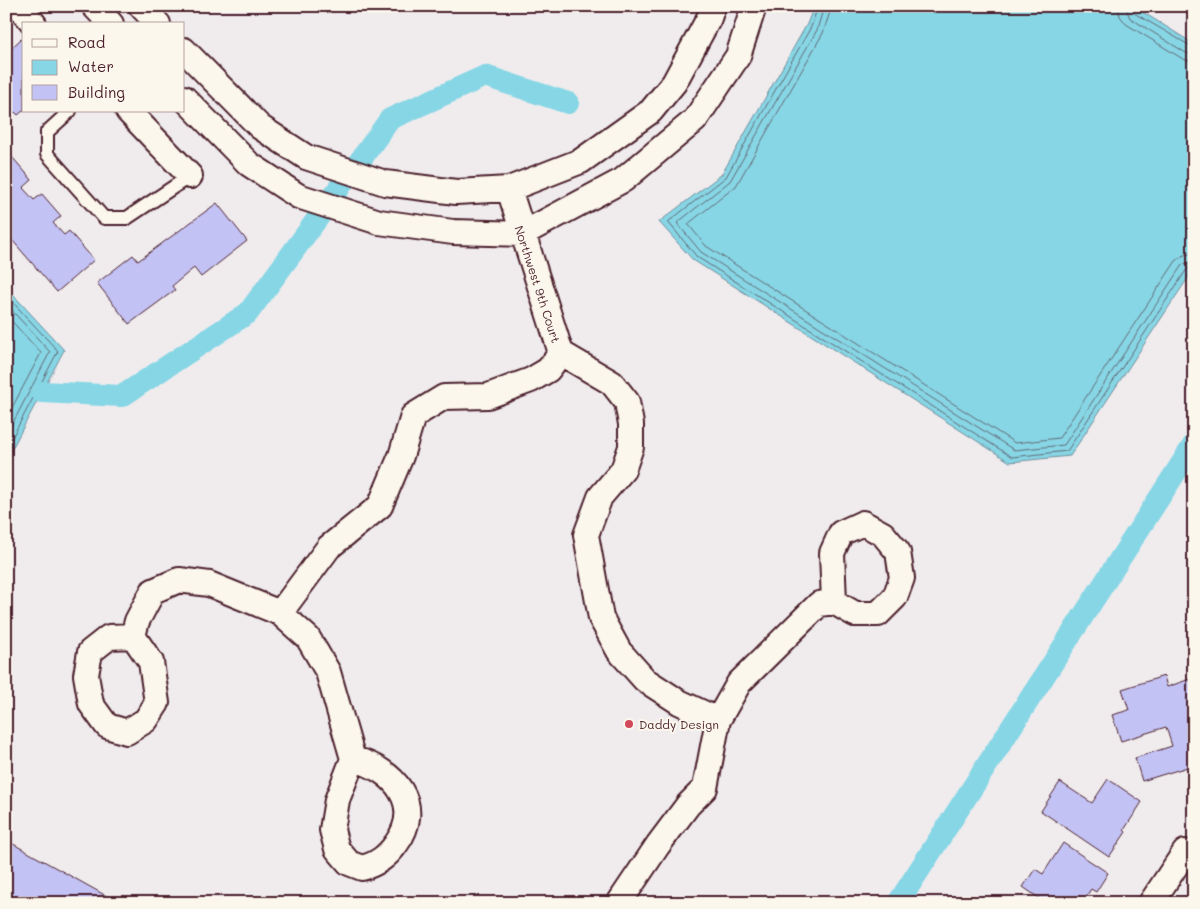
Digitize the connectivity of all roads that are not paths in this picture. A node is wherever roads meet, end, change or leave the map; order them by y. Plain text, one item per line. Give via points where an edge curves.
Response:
1 (19, 6) edge
2 (94, 6) edge
3 (141, 6) edge
4 (713, 6) edge
5 (754, 6) edge
6 (32, 22) edge
7 (109, 22) edge
8 (156, 22) edge
9 (185, 51) edge
10 (185, 99) edge
11 (69, 112) edge
12 (129, 112) edge
13 (190, 176) joint
14 (509, 189) junction
15 (522, 234) junction
16 (561, 354) junction
17 (834, 602) dead end
18 (280, 613) junction
19 (133, 636) dead end
20 (718, 720) junction
21 (353, 759) dead end
22 (1189, 853) edge
23 (619, 903) edge
24 (1151, 903) edge

1 - 6 street
2 - 7 street
3 - 8 street
4 - 14 street via 674,83 651,111 581,161
5 - 15 street via 738,56 695,120 623,180
9 - 14 street via 260,127 306,157 384,182 456,192
10 - 15 street via 249,164 298,196 379,222 453,232
11 - 13 lane via 47,132 47,154 104,218 127,218
12 - 13 street
14 - 15 street, Northwest 9th Court
15 - 16 street, Northwest 9th Court
16 - 18 street, Northwest 9th Court via 548,370 531,380 488,396 444,397 413,416 401,456 380,506 330,547
16 - 20 street via 612,383 627,402 631,424 631,447 623,470 600,497 586,535 601,618 620,651 645,680 679,702
17 - 20 street via 820,604 739,683
18 - 19 street via 209,584 178,580 154,591 137,621
18 - 21 street via 308,638 328,672
20 - 23 street via 706,788 688,805
22 - 24 street

